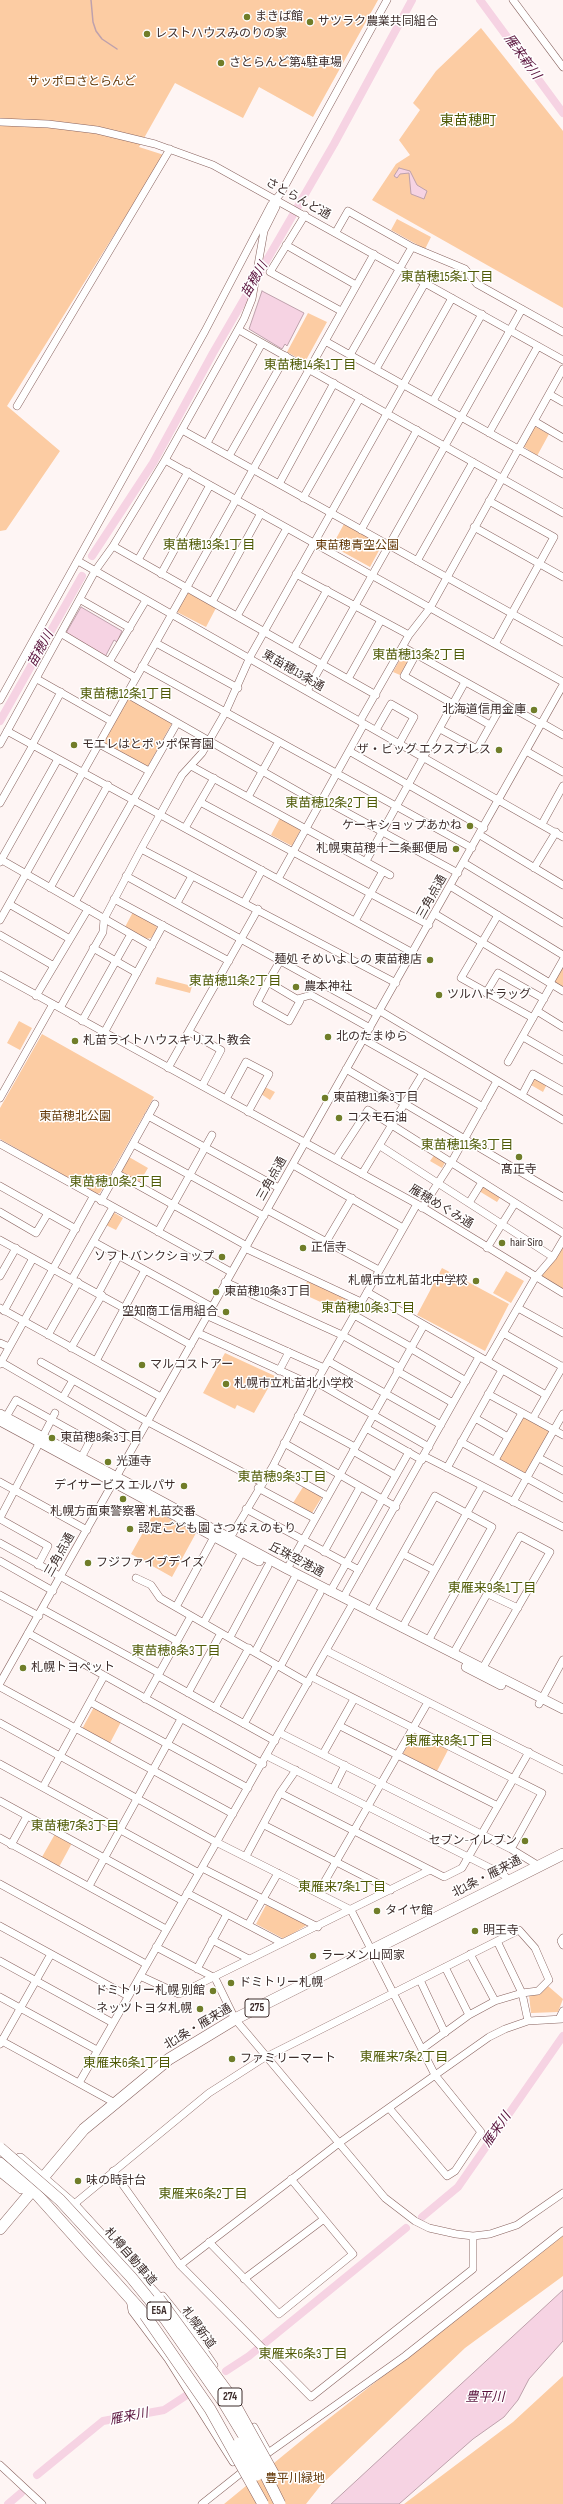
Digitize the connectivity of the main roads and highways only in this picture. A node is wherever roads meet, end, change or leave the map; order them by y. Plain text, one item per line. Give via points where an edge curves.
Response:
1 (2, 1417) edge
2 (41, 1440) junction
3 (114, 1480) junction
4 (228, 1541) junction
5 (352, 1606) junction
6 (481, 1671) junction
7 (541, 1702) junction
8 (563, 1709) edge
9 (563, 1716) edge
10 (563, 1854) edge
11 (0, 2144) edge
12 (0, 2148) edge
13 (1, 2165) edge
14 (42, 2177) junction
15 (32, 2190) junction
16 (0, 2229) edge
17 (263, 2504) edge
18 (272, 2504) edge
19 (280, 2504) edge
20 (288, 2504) edge

1 - 2 main road, 丘珠空港通
2 - 3 main road, 丘珠空港通
2 - 3 main road, 丘珠空港通 via 81,1458
3 - 4 main road, 丘珠空港通
3 - 4 main road, 丘珠空港通 via 214,1537
4 - 5 main road, 丘珠空港通 via 343,1598
4 - 5 main road, 丘珠空港通 via 268,1566 320,1593
5 - 6 main road, 丘珠空港通
5 - 6 main road, 丘珠空港通 via 370,1612 428,1641
6 - 7 main road, 丘珠空港通
7 - 8 main road, 丘珠空港通
7 - 9 main road, 丘珠空港通
10 - 14 highway, 北1条・雁来通 / 275 via 235,2019 169,2059 84,2129
11 - 14 highway, 札幌新道 / 274
12 - 19 highway, 札樽自動車道 / E5A, bridge via 60,2200 131,2277 166,2320 222,2400 256,2456
13 - 15 highway, 274
13 - 18 highway, 札樽自動車道 / E5A, bridge via 81,2231 160,2325 216,2404
14 - 15 highway, 北1条・雁来通 / 275
14 - 20 highway, 札幌新道 / 274, bridge via 73,2205 159,2298 229,2394
15 - 16 highway, 北1条・雁来通 / 275
15 - 17 highway, 274, bridge via 145,2315 210,2409

